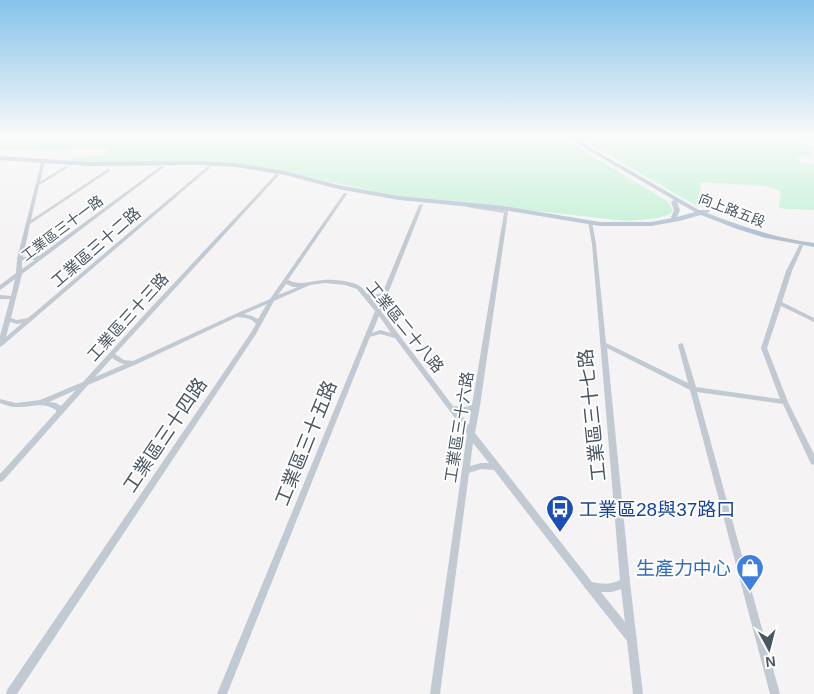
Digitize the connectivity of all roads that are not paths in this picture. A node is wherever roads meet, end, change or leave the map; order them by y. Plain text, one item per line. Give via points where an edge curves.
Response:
1 (42, 169) edge
2 (64, 169) edge
3 (159, 169) edge
4 (206, 169) edge
5 (259, 169) edge
6 (625, 169) edge
7 (628, 169) edge
8 (109, 170) dead end
9 (57, 173) junction
10 (41, 174) junction
11 (277, 176) dead end
12 (39, 184) junction
13 (345, 194) dead end
14 (674, 202) dead end
15 (459, 204) junction
16 (421, 205) dead end
17 (33, 210) junction
18 (50, 210) junction
19 (700, 212) junction
20 (676, 218) junction
21 (590, 222) junction
22 (712, 222) junction
23 (30, 223) junction
24 (814, 244) edge
25 (801, 246) junction
26 (43, 256) junction
27 (20, 259) junction
28 (19, 274) junction
29 (285, 281) junction
30 (306, 285) junction
31 (0, 288) edge
32 (364, 295) junction
33 (385, 295) junction
34 (0, 297) edge
35 (12, 298) junction
36 (272, 300) junction
37 (780, 303) junction
38 (378, 313) junction
39 (235, 316) junction
40 (8, 319) junction
41 (32, 319) junction
42 (814, 320) edge
43 (259, 324) junction
44 (368, 336) junction
45 (396, 337) junction
46 (604, 344) junction
47 (681, 345) dead end
48 (0, 346) edge
49 (112, 355) junction
50 (135, 363) junction
51 (86, 384) junction
52 (694, 389) junction
53 (0, 401) edge
54 (41, 402) junction
55 (786, 402) junction
56 (476, 406) junction
57 (452, 408) junction
58 (59, 414) junction
59 (472, 434) junction
60 (814, 462) edge
61 (496, 467) junction
62 (465, 471) junction
63 (0, 478) edge
64 (624, 582) junction
65 (588, 585) junction
66 (631, 638) junction
67 (11, 694) edge
68 (222, 694) edge
69 (435, 694) edge
70 (638, 694) edge
71 (775, 694) edge

1 - 10 street
2 - 9 street
3 - 26 street, 工業區三十一路
4 - 41 street, 工業區三十二路
5 - 15 main road via 378,194
6 - 19 main road, 向上路五段
7 - 19 main road, 向上路五段
8 - 18 street
9 - 10 street
9 - 12 street
10 - 12 street
11 - 49 street, 工業區三十三路
12 - 17 street
13 - 29 street, 工業區三十四路
14 - 20 main road
15 - 21 main road
15 - 56 street, 工業區三十六路 via 506,212
16 - 33 street, 工業區三十五路
17 - 18 street
17 - 23 street
18 - 23 street
19 - 20 main road
19 - 22 main road, 向上路五段
19 - 24 main road, 向上路五段 via 752,233
20 - 21 main road via 636,225
20 - 22 main road
21 - 46 street, 工業區三十七路
22 - 25 main road, 向上路五段
23 - 27 street
24 - 25 main road, 向上路五段
25 - 37 street via 789,271
26 - 27 street via 32,260
26 - 28 street, 工業區三十一路
27 - 28 street
28 - 31 street, 工業區三十一路
28 - 35 street
29 - 30 street via 296,286
29 - 36 street, 工業區三十四路
30 - 32 street, 工業區二十八路 via 342,282 356,287
30 - 36 street, 工業區二十八路
32 - 33 street
32 - 38 street, 工業區二十八路
33 - 38 street, 工業區三十五路
34 - 35 street
35 - 40 street
36 - 39 street, 工業區二十八路
36 - 43 street, 工業區三十四路
37 - 42 street
37 - 55 street via 764,348
38 - 44 street, 工業區三十五路
38 - 45 street, 工業區二十八路
39 - 43 street via 250,317
39 - 50 street, 工業區二十八路
40 - 41 street via 17,322
40 - 48 street
41 - 48 street, 工業區三十二路
43 - 67 street, 工業區三十四路
44 - 45 street via 383,332
44 - 68 street, 工業區三十五路
45 - 57 street, 工業區二十八路
46 - 52 street
46 - 64 street, 工業區三十七路
47 - 52 street
49 - 50 street via 122,362
49 - 51 street, 工業區三十三路
50 - 51 street, 工業區二十八路
51 - 54 street, 工業區二十八路
51 - 58 street, 工業區三十三路
52 - 55 street
52 - 71 street
53 - 54 street, 工業區二十八路 via 16,405
54 - 58 street via 57,406
55 - 60 street
56 - 57 street via 467,410
56 - 59 street, 工業區三十六路
57 - 59 street, 工業區二十八路
58 - 63 street, 工業區三十三路
59 - 61 street, 工業區二十八路
59 - 62 street, 工業區三十六路
61 - 62 street via 481,466
61 - 65 street, 工業區二十八路
62 - 69 street, 工業區三十六路
64 - 65 street via 608,588
64 - 66 street, 工業區三十七路
65 - 66 street, 工業區二十八路
66 - 70 street, 工業區三十七路

